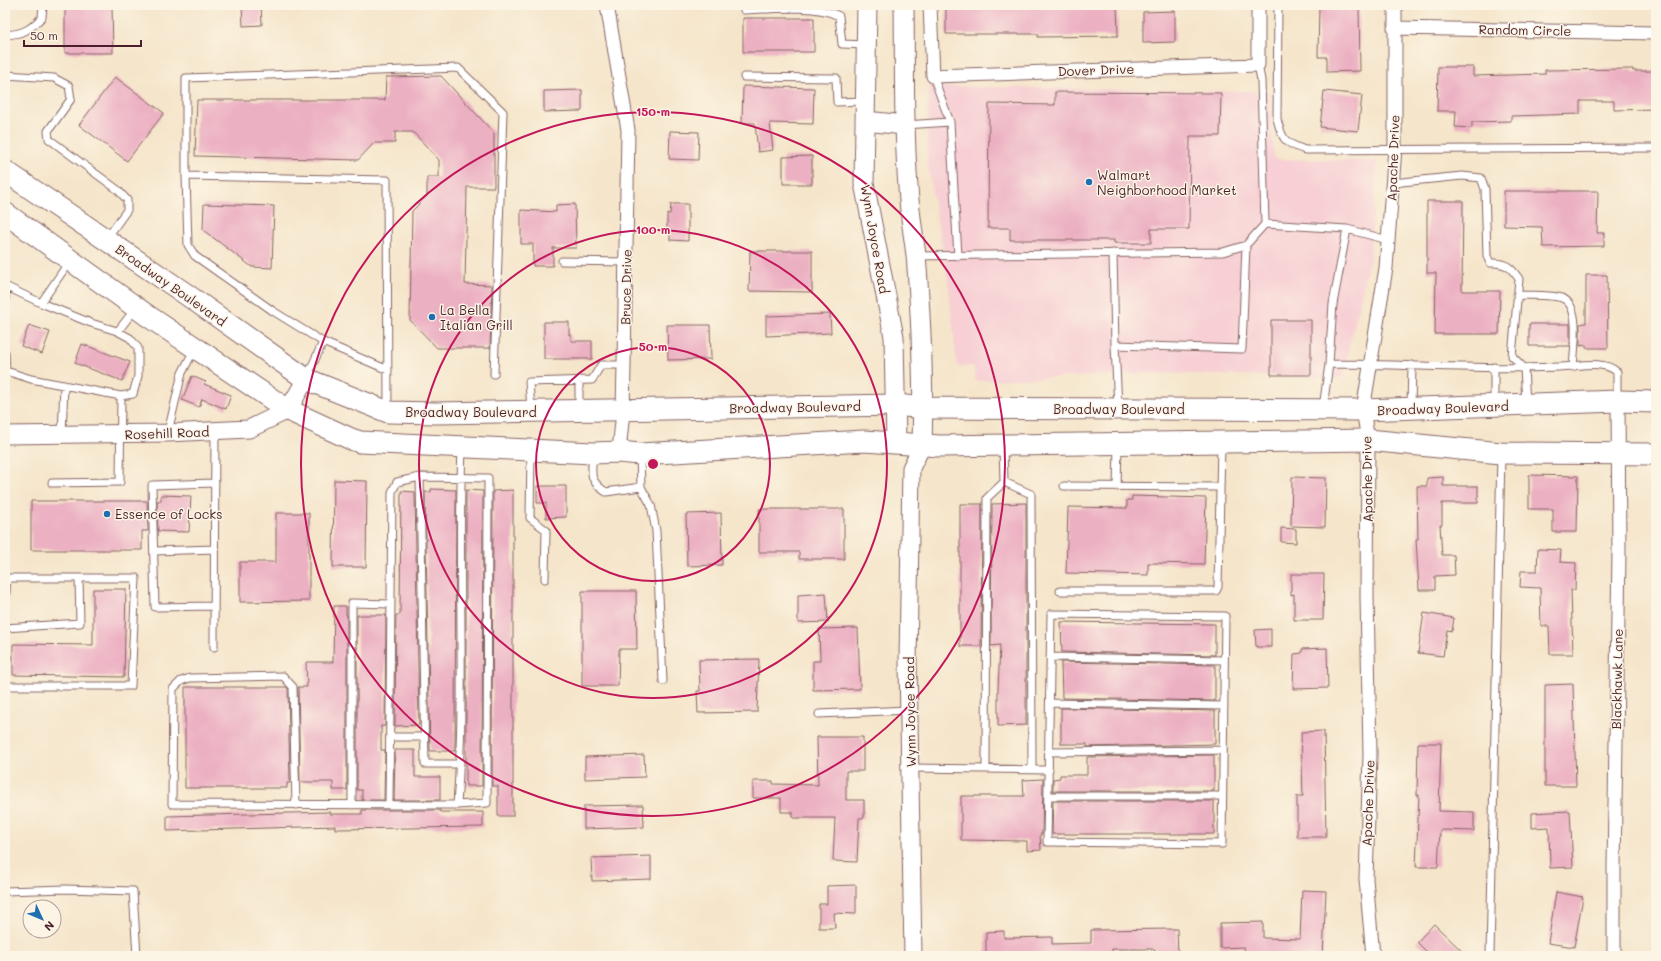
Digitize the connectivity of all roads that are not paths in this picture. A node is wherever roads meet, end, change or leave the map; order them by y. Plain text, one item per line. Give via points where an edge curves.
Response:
1 (43, 5) edge
2 (607, 5) edge
3 (867, 5) edge
4 (904, 5) edge
5 (930, 5) edge
6 (1258, 5) edge
7 (1278, 5) edge
8 (1395, 5) edge
9 (744, 10) dead end
10 (1394, 28) junction
11 (1656, 33) edge
12 (5, 35) edge
13 (867, 45) junction
14 (1258, 65) junction
15 (5, 75) edge
16 (933, 76) junction
17 (744, 77) dead end
18 (865, 102) junction
19 (865, 121) junction
20 (950, 122) junction
21 (905, 125) junction
22 (1395, 148) junction
23 (1656, 148) edge
24 (5, 171) edge
25 (186, 176) junction
26 (1392, 183) junction
27 (5, 213) edge
28 (1265, 224) junction
29 (1347, 229) junction
30 (106, 240) junction
31 (1388, 240) junction
32 (1246, 245) junction
33 (1113, 253) junction
34 (916, 256) junction
35 (958, 256) junction
36 (70, 260) junction
37 (562, 261) dead end
38 (627, 262) junction
39 (6, 286) edge
40 (1517, 295) junction
41 (41, 303) junction
42 (5, 305) edge
43 (136, 307) junction
44 (118, 331) junction
45 (323, 342) junction
46 (1115, 345) junction
47 (195, 348) junction
48 (5, 352) edge
49 (1329, 364) junction
50 (1371, 364) junction
51 (624, 365) junction
52 (1412, 365) junction
53 (1573, 367) junction
54 (1494, 368) junction
55 (1524, 368) junction
56 (388, 370) junction
57 (494, 374) dead end
58 (306, 379) junction
59 (579, 380) junction
60 (64, 385) junction
61 (121, 396) junction
62 (1618, 401) junction
63 (1656, 402) edge
64 (1526, 404) junction
65 (896, 406) junction
66 (1494, 406) junction
67 (924, 408) junction
68 (1118, 409) junction
69 (1411, 409) junction
70 (288, 410) junction
71 (1323, 410) junction
72 (1363, 410) junction
73 (579, 411) junction
74 (623, 411) junction
75 (388, 412) junction
76 (531, 412) junction
77 (215, 431) junction
78 (167, 433) junction
79 (62, 435) junction
80 (120, 435) junction
81 (5, 436) edge
82 (1368, 440) junction
83 (1221, 442) junction
84 (896, 443) junction
85 (1118, 443) junction
86 (1002, 445) junction
87 (922, 446) junction
88 (462, 447) junction
89 (531, 450) junction
90 (619, 452) junction
91 (593, 453) junction
92 (1502, 453) junction
93 (640, 454) junction
94 (1618, 454) junction
95 (1656, 454) edge
96 (911, 468) junction
97 (420, 477) junction
98 (461, 478) junction
99 (1004, 482) junction
100 (52, 483) dead end
101 (214, 483) junction
102 (1064, 486) dead end
103 (641, 487) junction
104 (1117, 487) junction
105 (1220, 487) junction
106 (214, 549) junction
107 (154, 551) junction
108 (6, 578) edge
109 (79, 578) junction
110 (545, 579) dead end
111 (1060, 591) dead end
112 (391, 604) junction
113 (214, 606) junction
114 (5, 608) edge
115 (5, 628) edge
116 (214, 647) dead end
117 (1050, 657) junction
118 (1224, 660) junction
119 (663, 680) dead end
120 (5, 686) edge
121 (1050, 703) junction
122 (1224, 706) junction
123 (910, 710) junction
124 (819, 714) dead end
125 (390, 737) junction
126 (424, 737) junction
127 (1223, 750) junction
128 (1049, 752) junction
129 (460, 764) junction
130 (911, 768) junction
131 (986, 768) junction
132 (1032, 769) junction
133 (1049, 770) junction
134 (1048, 796) junction
135 (1222, 796) junction
136 (296, 805) junction
137 (352, 805) junction
138 (389, 805) junction
139 (457, 805) junction
140 (5, 890) edge
141 (137, 956) edge
142 (913, 956) edge
143 (1373, 956) edge
144 (1490, 956) edge
145 (1614, 956) edge

1 - 12 lane via 42,17 32,29
2 - 38 street, Bruce Drive via 628,130
3 - 13 main road, Wynn Joyce Road
4 - 21 main road, Wynn Joyce Road
5 - 16 street
6 - 14 street
7 - 22 lane via 1276,118 1281,134 1290,145 1304,150
8 - 10 street, Apache Drive
9 - 13 lane via 780,8 828,11 839,16 842,44
10 - 11 street, Random Circle
10 - 22 street, Apache Drive
13 - 18 main road, Wynn Joyce Road
14 - 16 street, Dover Drive
14 - 28 lane via 1261,80
15 - 30 lane via 54,78 69,86 70,99 48,131 49,139 118,190 126,200 127,210
16 - 20 lane
17 - 18 lane via 836,78 837,102
18 - 19 main road, Wynn Joyce Road
19 - 21 main road
19 - 65 main road, Wynn Joyce Road via 864,183 894,337
20 - 21 lane
20 - 35 lane
21 - 34 main road, Wynn Joyce Road via 908,187
22 - 23 lane
22 - 26 street, Apache Drive
24 - 30 main road, Broadway Boulevard
25 - 45 lane via 188,245 195,256 273,311
25 - 56 lane via 387,180
25 - 57 lane via 186,78 458,68 503,112
26 - 31 street, Apache Drive
26 - 40 lane via 1462,176 1481,178 1485,189 1487,256 1490,263 1500,262 1513,269 1519,279
27 - 36 main road
28 - 29 lane
28 - 32 lane
29 - 31 lane
29 - 49 lane via 1333,304
30 - 58 main road, Broadway Boulevard
31 - 50 street, Apache Drive
32 - 33 lane via 1223,252
32 - 46 lane via 1242,348
33 - 35 lane
33 - 46 lane
34 - 35 lane
34 - 67 main road, Wynn Joyce Road
36 - 41 lane
36 - 43 main road
37 - 38 lane
38 - 51 street, Bruce Drive
39 - 41 lane
39 - 42 lane
40 - 53 lane via 1557,297 1565,299 1570,305 1575,317
40 - 55 lane via 1512,356
41 - 44 lane
43 - 44 lane
43 - 47 main road
44 - 61 lane via 130,338 138,348 138,376 133,394
45 - 56 lane
45 - 58 lane
46 - 68 lane
47 - 70 main road
47 - 78 lane via 182,373
48 - 60 lane via 6,371
49 - 50 lane
49 - 71 lane
50 - 52 lane
50 - 72 street, Apache Drive
51 - 59 lane via 601,365 592,380
51 - 74 street, Bruce Drive
52 - 54 lane
52 - 69 lane
53 - 55 lane
53 - 62 lane via 1612,367 1617,372
54 - 55 lane
54 - 66 lane
55 - 64 lane
56 - 75 lane
58 - 70 street
58 - 75 main road, Broadway Boulevard
59 - 73 lane
59 - 76 lane via 529,382
60 - 61 lane
60 - 79 lane
61 - 80 lane
62 - 63 main road, Broadway Boulevard
62 - 64 main road, Broadway Boulevard
62 - 94 street, Blackhawk Lane
64 - 66 main road, Broadway Boulevard
65 - 67 main road, Broadway Boulevard
65 - 74 main road, Broadway Boulevard
65 - 84 main road, Wynn Joyce Road
66 - 69 main road, Broadway Boulevard
67 - 68 main road, Broadway Boulevard
67 - 87 main road, Wynn Joyce Road
68 - 71 main road, Broadway Boulevard
68 - 85 main road
69 - 72 main road, Broadway Boulevard
70 - 77 street, Rosehill Road via 249,429
70 - 88 main road via 360,442
71 - 72 main road, Broadway Boulevard
72 - 82 street, Apache Drive
73 - 74 main road, Broadway Boulevard
73 - 76 main road, Broadway Boulevard
74 - 90 street, Bruce Drive
75 - 76 main road, Broadway Boulevard
77 - 78 street, Rosehill Road
77 - 101 lane
78 - 80 street, Rosehill Road
79 - 80 street, Rosehill Road
79 - 81 street, Rosehill Road
80 - 100 lane via 120,482
82 - 83 main road
82 - 92 main road
82 - 143 street, Apache Drive via 1370,755 1366,879
83 - 85 main road
83 - 105 lane
84 - 87 main road
84 - 93 main road via 864,441
84 - 96 street
85 - 86 main road
85 - 104 lane
86 - 87 main road
86 - 99 lane
87 - 96 street, Wynn Joyce Road
88 - 89 main road
88 - 98 lane
89 - 91 main road
89 - 110 lane via 530,518 546,530
90 - 91 main road
90 - 93 main road
91 - 103 lane via 591,475 596,486 606,492
92 - 94 main road
92 - 144 lane
93 - 103 lane
94 - 95 main road
94 - 145 street, Blackhawk Lane
96 - 123 street, Wynn Joyce Road via 908,662
97 - 98 lane
97 - 112 lane via 397,482 392,492
97 - 126 lane
98 - 129 lane
98 - 139 lane via 488,478 487,803
99 - 131 lane via 987,498
99 - 132 lane via 1032,494
101 - 106 lane
101 - 107 lane via 152,485
102 - 104 lane
103 - 119 lane via 651,505 656,530
104 - 105 lane
105 - 111 lane via 1216,591
106 - 107 lane
106 - 113 lane
107 - 113 lane via 155,607
108 - 109 lane
108 - 114 lane
109 - 115 lane via 80,623
109 - 120 lane via 136,578 131,686
112 - 125 lane
112 - 137 lane via 352,603
113 - 116 lane
117 - 118 lane
117 - 118 lane via 1051,614 1225,616
117 - 121 lane
118 - 122 lane
121 - 122 lane
121 - 128 lane
122 - 127 lane
123 - 124 lane
123 - 130 street, Wynn Joyce Road
125 - 126 lane
125 - 138 lane
126 - 129 lane via 425,764
127 - 128 lane
127 - 135 lane
128 - 133 lane
129 - 139 lane
130 - 131 lane
130 - 142 street, Wynn Joyce Road
131 - 132 lane
132 - 133 lane
133 - 134 lane
134 - 135 lane
134 - 135 lane via 1047,842 1222,844
136 - 136 lane via 172,804 174,689 181,681 190,678 283,676 293,687
136 - 137 lane
137 - 138 lane
138 - 139 lane
140 - 141 lane via 133,891

